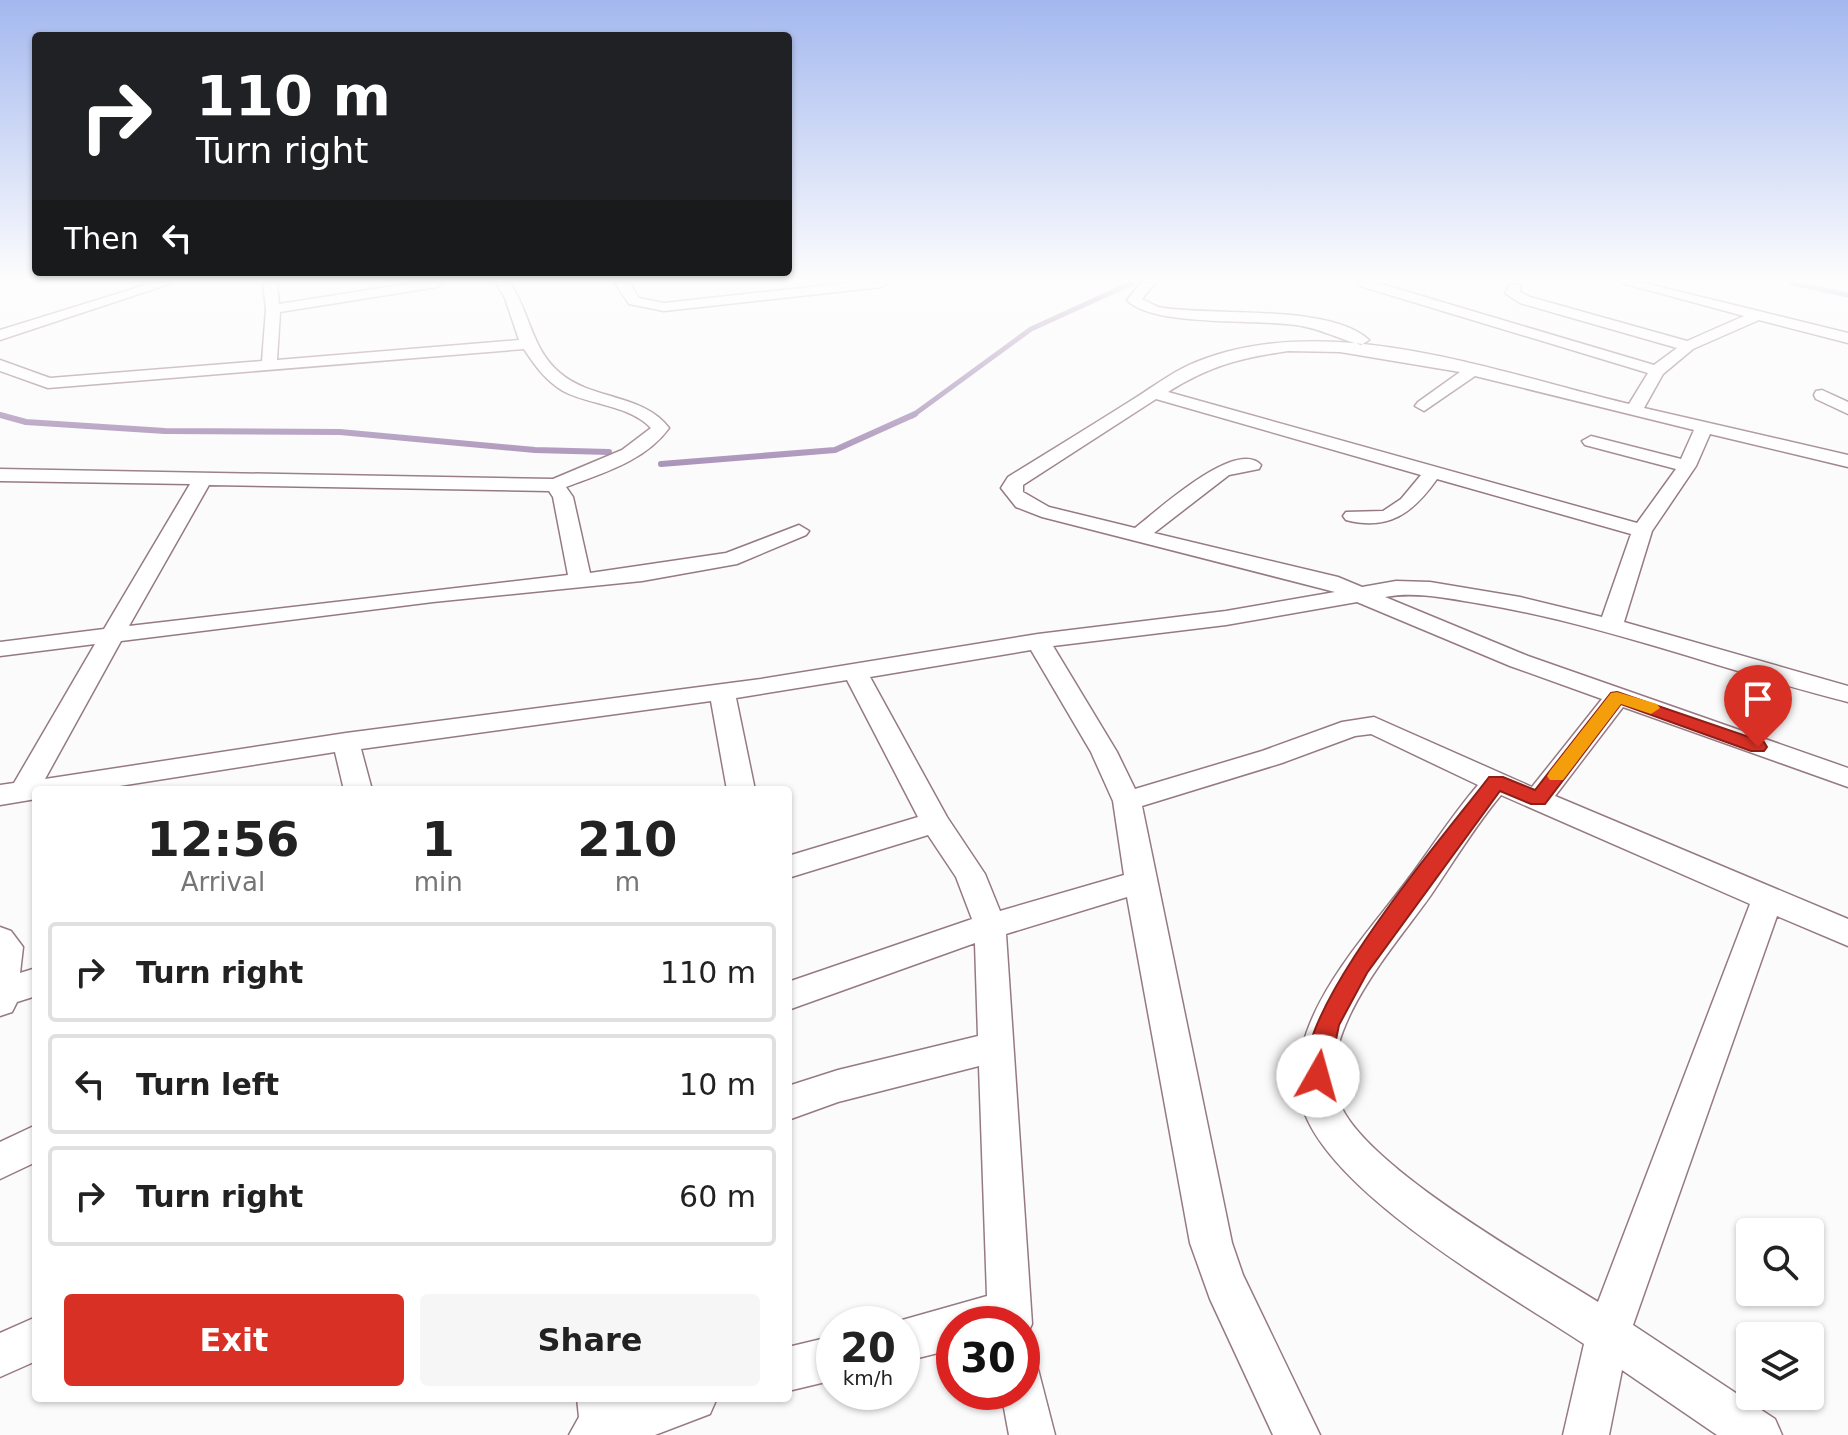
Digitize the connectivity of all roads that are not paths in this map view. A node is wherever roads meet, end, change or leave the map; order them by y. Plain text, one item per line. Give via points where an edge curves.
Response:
1 (270, 350) edge
2 (462, 350) edge
3 (534, 350) edge
4 (1268, 350) edge
5 (1353, 350) edge
6 (1587, 350) edge
7 (1683, 350) edge
8 (1369, 351) joint
9 (0, 365) edge
10 (269, 367) junction
11 (1657, 371) junction
12 (1470, 372) junction
13 (1152, 393) junction
14 (1822, 395) dead end
15 (1424, 406) dead end
16 (1848, 409) edge
17 (1633, 411) junction
18 (1704, 427) junction
19 (1591, 441) dead end
20 (1848, 461) edge
21 (1252, 465) dead end
22 (1687, 466) junction
23 (1432, 473) junction
24 (0, 475) edge
25 (203, 479) junction
26 (555, 485) junction
27 (1353, 516) dead end
28 (799, 531) dead end
29 (1642, 531) junction
30 (1140, 534) junction
31 (580, 579) junction
32 (1360, 593) junction
33 (1611, 626) junction
34 (112, 636) junction
35 (1038, 641) junction
36 (0, 649) edge
37 (854, 670) junction
38 (722, 692) junction
39 (1848, 694) edge
40 (1617, 697) junction
41 (346, 742) junction
42 (1848, 778) edge
43 (1496, 782) junction
44 (58, 786) edge
45 (357, 786) edge
46 (740, 786) edge
47 (32, 790) edge
48 (12, 793) edge
49 (1538, 799) junction
50 (1127, 801) junction
51 (935, 822) junction
52 (792, 866) edge
53 (1140, 882) junction
54 (1767, 900) junction
55 (990, 926) junction
56 (1848, 933) edge
57 (0, 940) edge
58 (32, 983) edge
59 (1, 993) edge
60 (792, 995) edge
61 (0, 1002) edge
62 (996, 1047) junction
63 (792, 1102) edge
64 (32, 1145) edge
65 (0, 1161) edge
66 (1008, 1306) edge
67 (1608, 1334) junction
68 (32, 1341) edge
69 (0, 1355) edge
70 (816, 1362) edge
71 (792, 1368) edge
72 (680, 1402) edge
73 (1027, 1410) edge
74 (600, 1425) edge
75 (1032, 1435) edge
76 (1297, 1435) edge
77 (1586, 1435) edge
78 (1759, 1435) edge

1 - 10 street
2 - 10 street
3 - 26 street via 565,387 646,415 660,428 644,445
4 - 13 street via 1208,362
5 - 8 street
6 - 11 street
7 - 11 street
8 - 12 street
9 - 10 street via 48,383
11 - 17 street
12 - 15 street
12 - 17 street
13 - 23 street
13 - 30 street via 1011,488 1014,496 1043,511
14 - 16 street
17 - 18 street
18 - 20 street
18 - 22 street
19 - 22 street
21 - 30 street via 1222,471
22 - 29 street
23 - 27 street via 1392,516
23 - 29 street
24 - 25 street
25 - 26 street
25 - 34 street
26 - 31 street via 563,497
28 - 31 street via 729,559
29 - 33 street
30 - 32 street
31 - 34 street
32 - 33 street via 1430,589
32 - 35 street via 1226,618
32 - 40 street via 1443,631
33 - 39 street
34 - 36 street
34 - 48 street
35 - 37 street
35 - 50 street
37 - 38 street
37 - 51 street
38 - 41 street
38 - 46 street
40 - 42 street
40 - 49 street
41 - 44 street
41 - 45 street
43 - 49 street
43 - 50 street via 1369,725
43 - 67 street via 1359,967 1328,1023 1320,1052 1320,1101 1326,1121 1347,1148 1449,1232
47 - 48 street
49 - 54 street
50 - 53 street
51 - 52 street
51 - 55 street via 970,874
53 - 55 street
53 - 76 street via 1211,1243
54 - 56 street
54 - 67 street
55 - 60 street
55 - 62 street
57 - 59 street via 7,947
58 - 59 street
59 - 61 street
62 - 63 street
62 - 66 street
64 - 65 street
67 - 77 street
67 - 78 street
68 - 69 street
70 - 71 street
72 - 74 street
73 - 75 street

